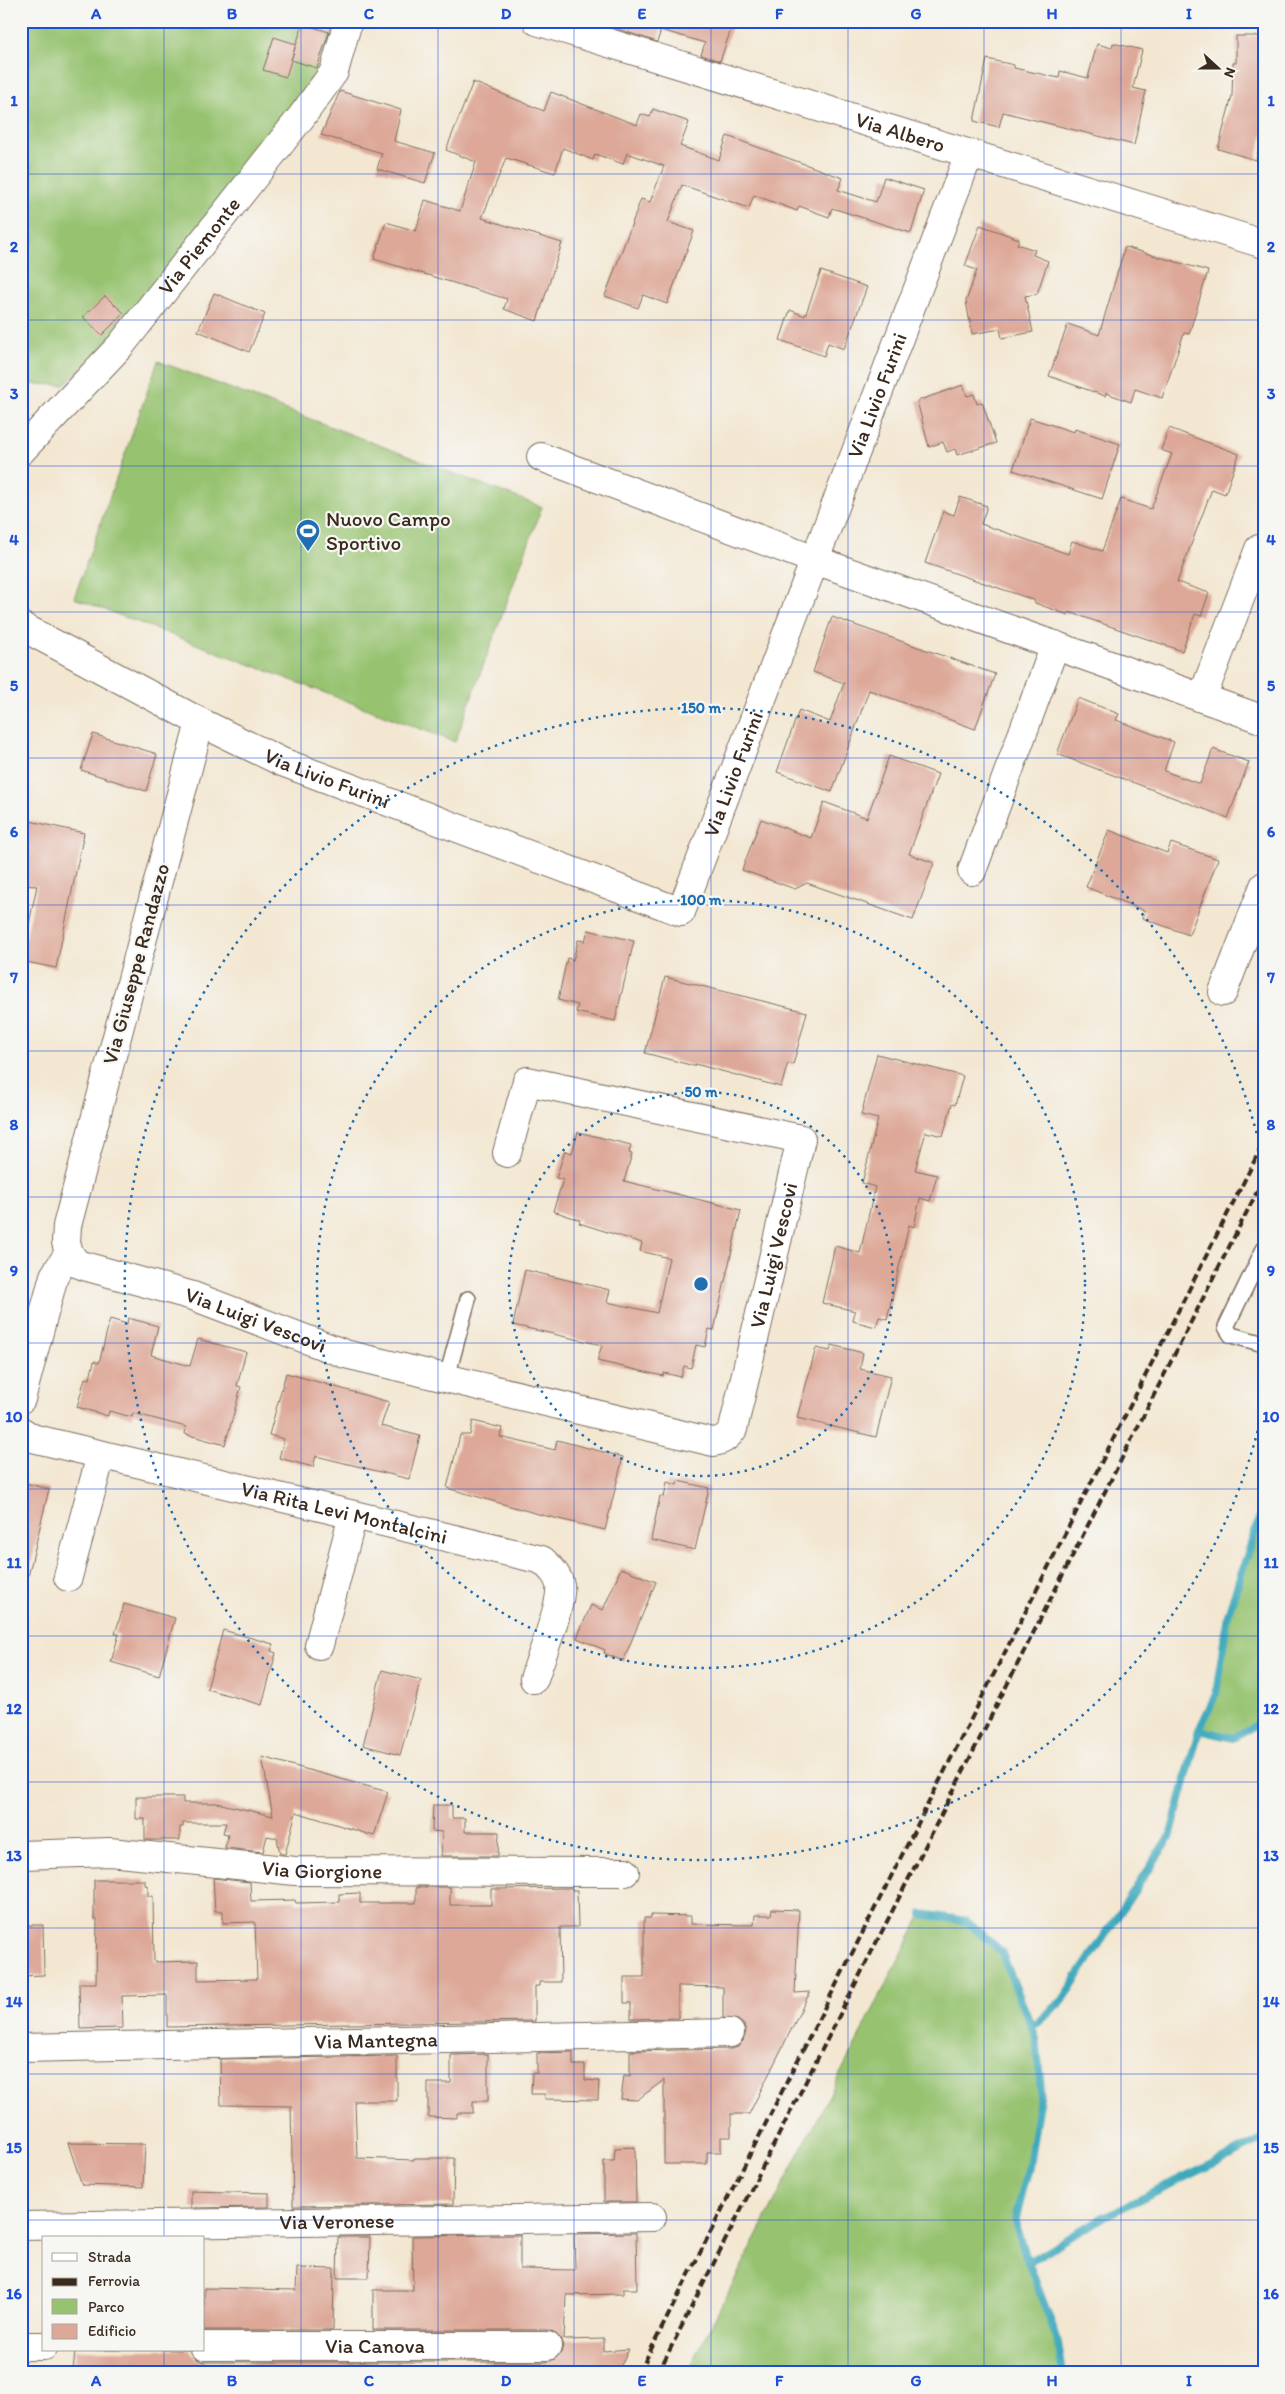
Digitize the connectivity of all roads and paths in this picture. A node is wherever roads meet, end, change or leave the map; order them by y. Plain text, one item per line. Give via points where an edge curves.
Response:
1 (348, 21) edge
2 (537, 21) edge
3 (544, 22) edge
4 (969, 154) junction
5 (1264, 244) edge
6 (21, 451) edge
7 (541, 457) dead end
8 (1259, 548) dead end
9 (815, 560) junction
10 (21, 626) edge
11 (1054, 645) junction
12 (1202, 698) junction
13 (1264, 720) edge
14 (200, 722) junction
15 (972, 870) dead end
16 (1264, 886) edge
17 (1224, 992) dead end
18 (507, 1154) dead end
19 (1264, 1249) edge
20 (69, 1253) junction
21 (468, 1299) dead end
22 (1264, 1344) edge
23 (447, 1378) junction
24 (21, 1399) edge
25 (21, 1431) edge
26 (101, 1455) junction
27 (354, 1515) junction
28 (68, 1577) dead end
29 (319, 1646) dead end
30 (534, 1679) dead end
31 (21, 1855) edge
32 (625, 1872) dead end
33 (730, 2033) dead end
34 (21, 2048) edge
35 (652, 2217) dead end
36 (21, 2226) edge
37 (21, 2346) edge
38 (42, 2346) edge
39 (205, 2346) edge
40 (546, 2346) dead end

1 - 6 street, Via Piemonte via 334,72 302,116 121,345
2 - 3 street, Via Albero
3 - 4 street, Via Albero
4 - 5 street, Via Albero
4 - 9 street, Via Livio Furini
7 - 9 street
8 - 12 street
9 - 11 street
9 - 14 street, Via Livio Furini via 680,912 282,762
10 - 14 street
11 - 12 street
11 - 15 street
12 - 13 street
14 - 20 street, Via Giuseppe Randazzo via 67,1226
16 - 17 street
18 - 23 street, Via Luigi Vescovi via 527,1080 801,1139 733,1429 727,1437 713,1442
19 - 22 lane via 1226,1326 1231,1335
20 - 23 street, Via Luigi Vescovi via 76,1263 84,1266 193,1296 345,1354
20 - 24 street via 54,1276
21 - 23 lane
25 - 26 street, Via Rita Levi Montalcini via 32,1438
26 - 27 street, Via Rita Levi Montalcini
26 - 28 street
27 - 29 street
27 - 30 street, Via Rita Levi Montalcini via 542,1560 551,1568 560,1584 560,1598
31 - 32 street, Via Giorgione via 110,1852 295,1871
33 - 34 street, Via Mantegna
35 - 36 street, Via Veronese
37 - 38 street
39 - 40 street, Via Canova

